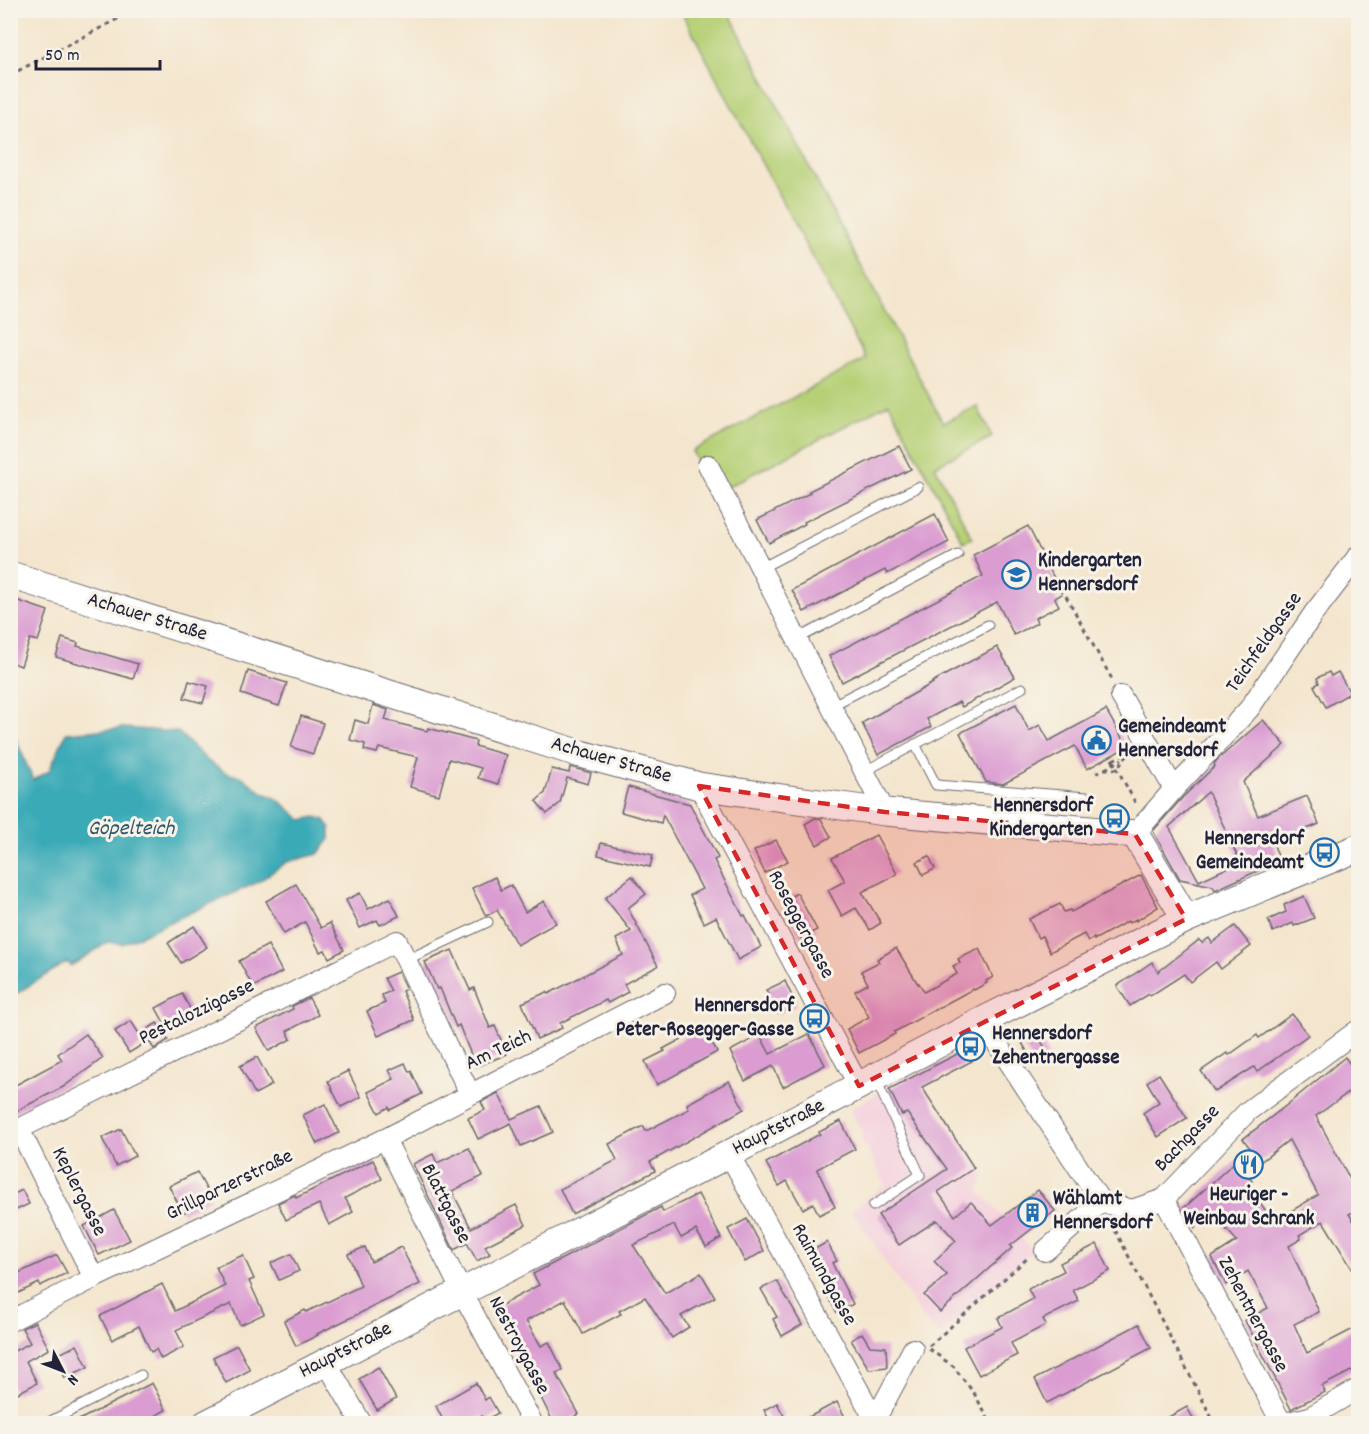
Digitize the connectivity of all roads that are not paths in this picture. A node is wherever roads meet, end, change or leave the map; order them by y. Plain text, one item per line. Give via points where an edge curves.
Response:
1 (708, 465) dead end
2 (918, 487) dead end
3 (958, 555) dead end
4 (1359, 556) edge
5 (761, 568) junction
6 (10, 575) edge
7 (988, 625) dead end
8 (797, 639) junction
9 (1022, 688) dead end
10 (1121, 696) road end
11 (831, 706) junction
12 (915, 744) junction
13 (865, 771) junction
14 (699, 786) junction
15 (1174, 789) junction
16 (1087, 797) dead end
17 (885, 812) junction
18 (1135, 834) junction
19 (1359, 848) edge
20 (1186, 919) junction
21 (488, 922) dead end
22 (397, 940) joint
23 (406, 960) junction
24 (665, 993) dead end
25 (982, 1022) junction
26 (1359, 1030) edge
27 (867, 1082) junction
28 (470, 1094) junction
29 (19, 1128) joint
30 (385, 1138) junction
31 (729, 1154) junction
32 (1164, 1199) junction
33 (1101, 1202) junction
34 (873, 1206) dead end
35 (1045, 1251) road end
36 (94, 1278) junction
37 (462, 1292) junction
38 (10, 1321) edge
39 (912, 1349) dead end
40 (326, 1362) junction
41 (141, 1375) dead end
42 (1359, 1389) edge
43 (873, 1422) edge
44 (1280, 1423) edge
45 (45, 1424) edge
46 (206, 1424) edge
47 (362, 1424) edge
48 (533, 1424) edge

1 - 5 street
2 - 5 lane
3 - 8 lane
4 - 15 street, Teichfeldgasse via 1314,613 1249,709
5 - 8 street
6 - 14 street, Achauer Straße via 581,754
7 - 11 lane
8 - 11 street
9 - 12 lane
10 - 15 street via 1140,746
11 - 13 street
12 - 13 lane
12 - 16 lane via 936,785
13 - 17 street
14 - 17 street, Achauer Straße
14 - 27 street, Roseggergasse
15 - 18 street, Teichfeldgasse
17 - 18 street, Achauer Straße
18 - 20 street
19 - 20 street, Hauptstraße
20 - 25 street, Hauptstraße
21 - 23 lane
22 - 23 street, Am Teich
22 - 29 street, Pestalozzigasse
23 - 28 street, Am Teich
24 - 28 street, Am Teich
25 - 27 street, Hauptstraße
25 - 33 street
26 - 32 street, Bachgasse via 1248,1111
27 - 31 street, Hauptstraße
27 - 34 lane via 920,1175
28 - 30 street, Grillparzerstraße
29 - 36 street, Keplergasse
30 - 36 street, Grillparzerstraße
30 - 37 street, Blattgasse
31 - 37 street, Hauptstraße
31 - 43 street, Raimundgasse
32 - 33 street, Bachgasse via 1132,1210
32 - 44 street, Zehentnergasse
33 - 35 street
36 - 38 street, Grillparzerstraße
37 - 40 street, Hauptstraße
37 - 48 street, Nestroygasse
39 - 43 street
40 - 46 street, Hauptstraße
40 - 47 street
41 - 45 lane
42 - 44 street via 1310,1417

